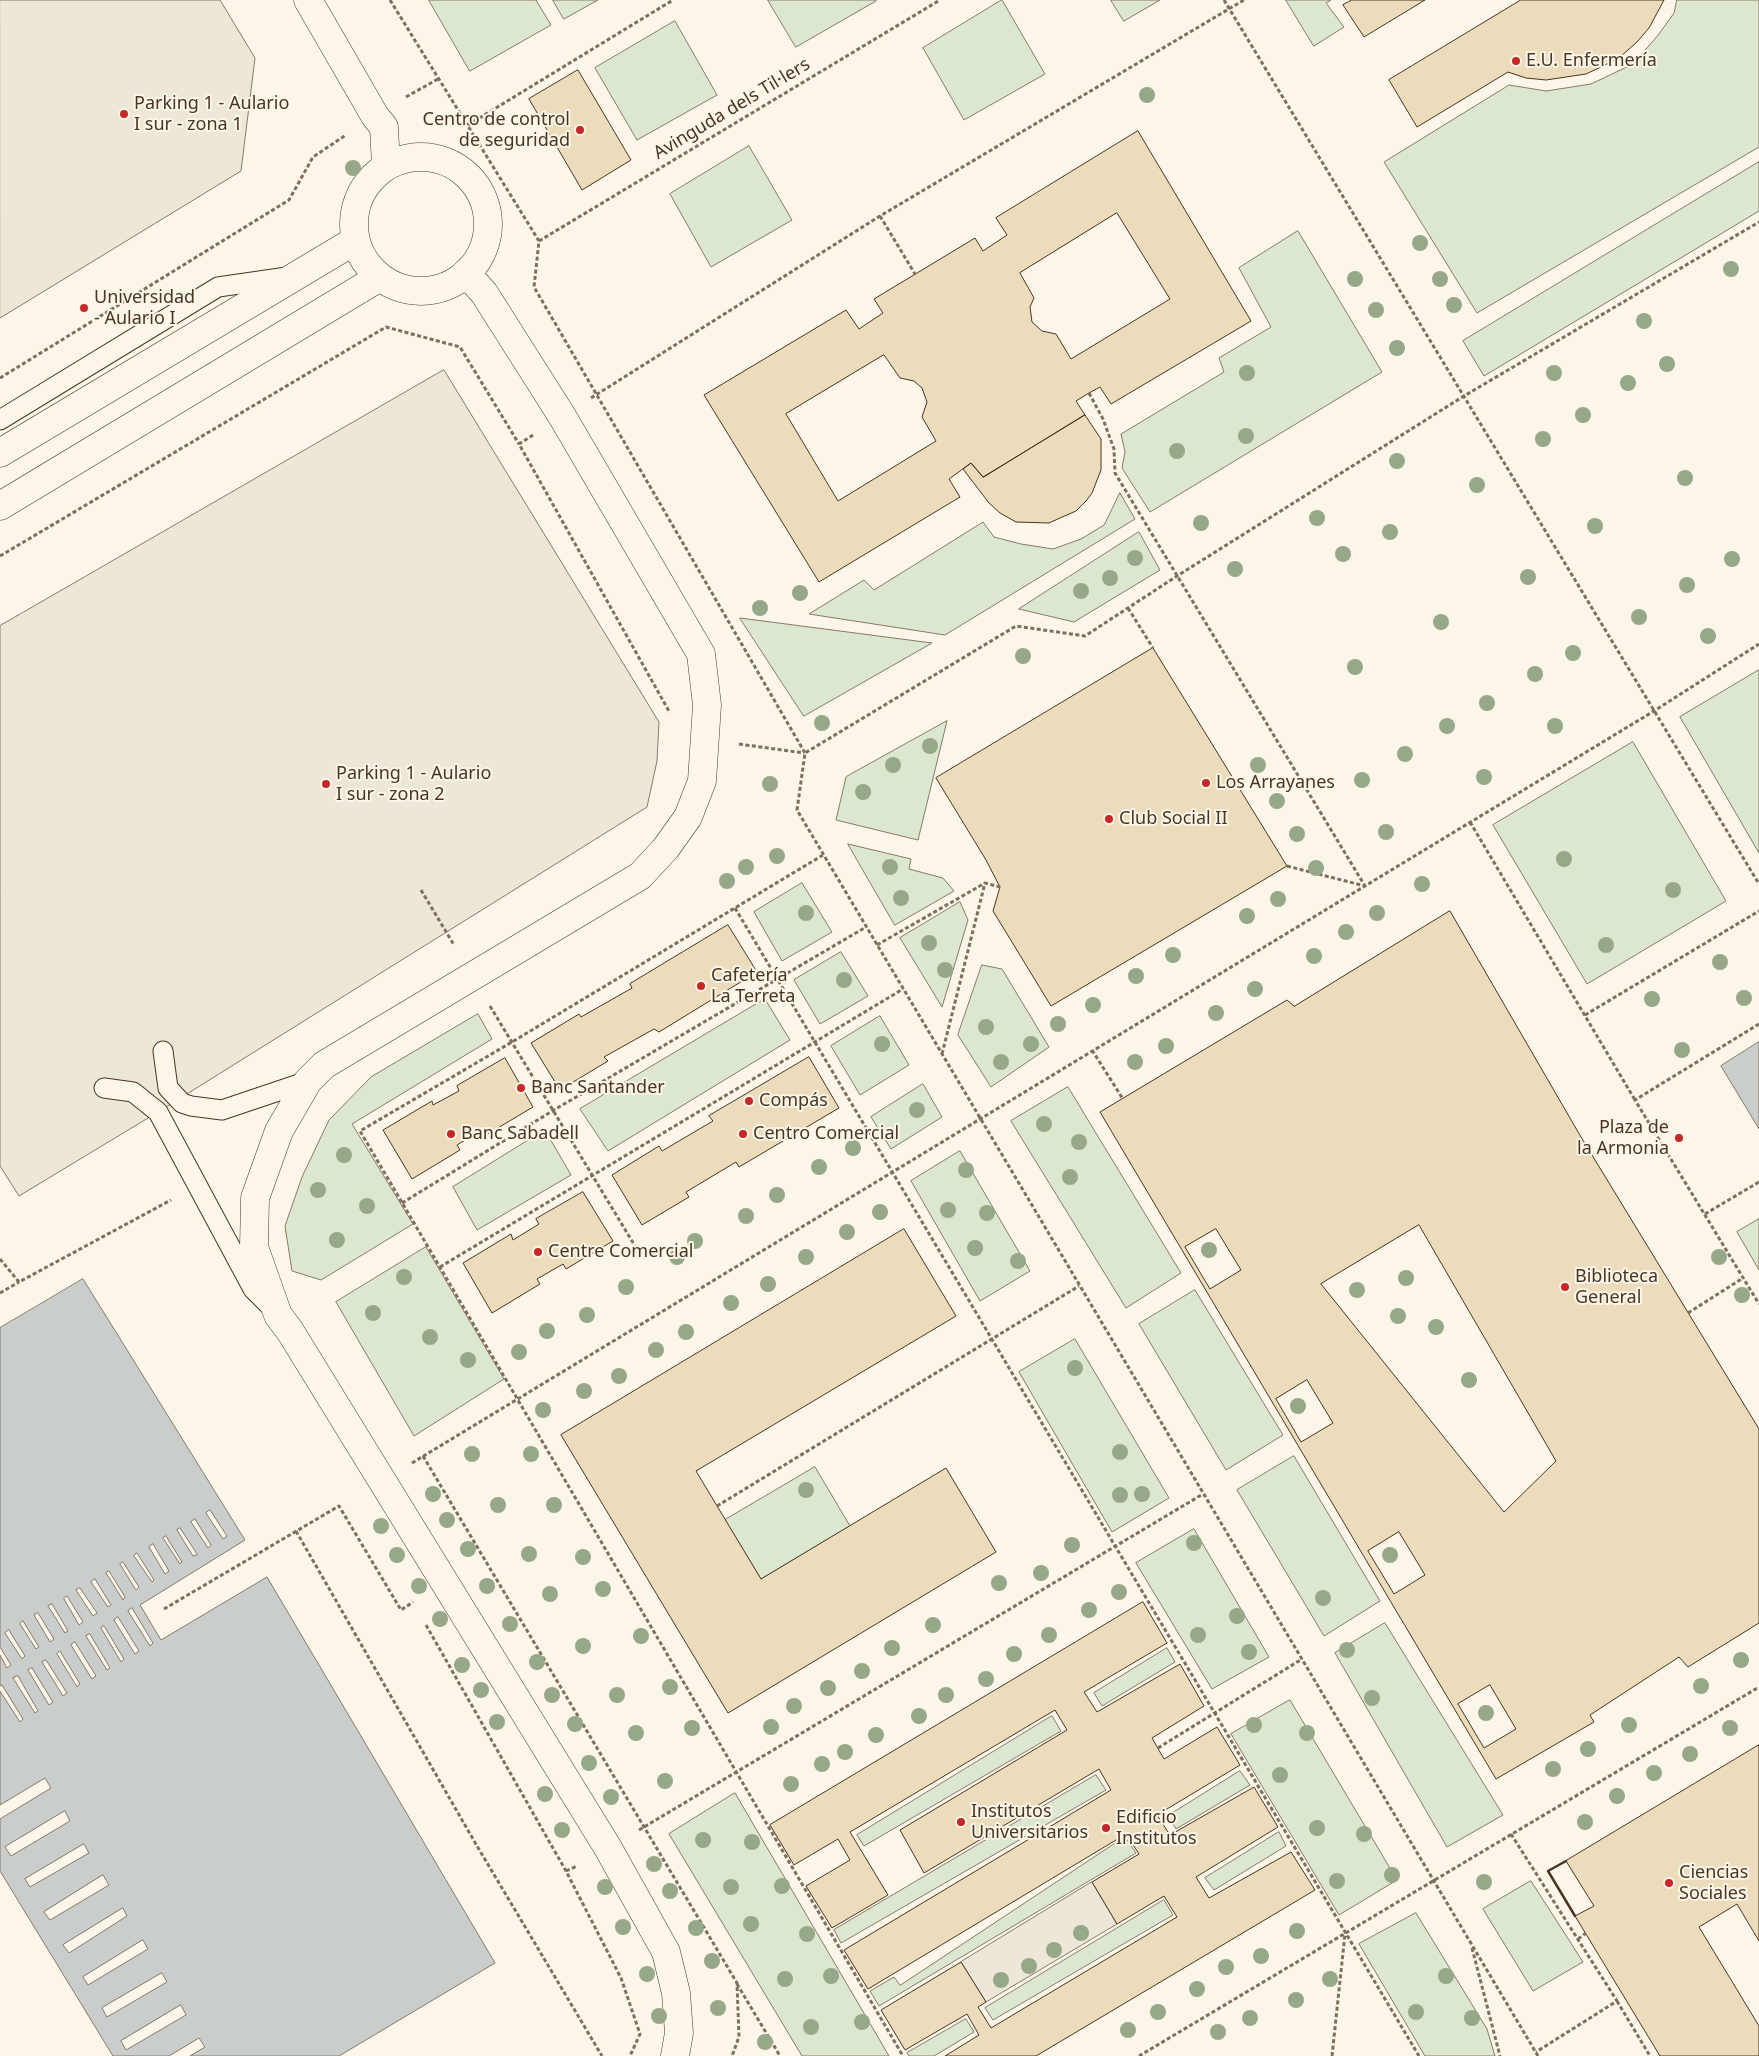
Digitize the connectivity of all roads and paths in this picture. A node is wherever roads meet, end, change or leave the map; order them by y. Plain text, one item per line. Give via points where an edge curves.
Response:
1 (308, 0) edge
2 (390, 0) edge
3 (674, 0) edge
4 (940, 0) edge
5 (1224, 0) edge
6 (1244, 0) edge
7 (1230, 9) junction
8 (438, 79) junction
9 (380, 122) junction
10 (468, 125) junction
11 (424, 156) junction
12 (386, 166) junction
13 (880, 216) junction
14 (1759, 222) edge
15 (356, 240) junction
16 (539, 241) junction
17 (474, 263) junction
18 (915, 274) dead end
19 (296, 276) junction
20 (380, 277) junction
21 (0, 378) edge
22 (1089, 393) dead end
23 (597, 394) junction
24 (1464, 396) junction
25 (562, 416) junction
26 (0, 420) edge
27 (519, 444) junction
28 (0, 453) edge
29 (0, 506) edge
30 (0, 556) edge
31 (1177, 576) junction
32 (1128, 608) junction
33 (1759, 644) edge
34 (1153, 648) dead end
35 (1654, 711) junction
36 (673, 719) dead end
37 (805, 753) junction
38 (1470, 822) junction
39 (823, 855) junction
40 (1287, 866) dead end
41 (985, 883) junction
42 (1759, 884) edge
43 (1365, 886) junction
44 (1000, 887) dead end
45 (420, 890) dead end
46 (735, 908) junction
47 (1759, 911) edge
48 (866, 927) junction
49 (877, 945) junction
50 (457, 950) dead end
51 (777, 978) junction
52 (903, 990) junction
53 (486, 998) dead end
54 (1585, 1015) junction
55 (1759, 1024) edge
56 (512, 1042) junction
57 (815, 1042) junction
58 (1092, 1050) junction
59 (163, 1052) dead end
60 (942, 1054) junction
61 (308, 1082) junction
62 (104, 1088) dead end
63 (1123, 1099) dead end
64 (1635, 1100) junction
65 (554, 1110) junction
66 (979, 1118) junction
67 (892, 1172) junction
68 (593, 1175) junction
69 (1759, 1182) edge
70 (167, 1192) dead end
71 (171, 1200) junction
72 (402, 1203) junction
73 (176, 1208) dead end
74 (1705, 1214) junction
75 (635, 1246) dead end
76 (0, 1259) edge
77 (440, 1267) junction
78 (1743, 1278) junction
79 (19, 1282) junction
80 (1079, 1286) junction
81 (0, 1293) edge
82 (1759, 1304) edge
83 (1688, 1313) dead end
84 (278, 1315) junction
85 (992, 1339) junction
86 (517, 1399) junction
87 (1203, 1494) junction
88 (717, 1506) dead end
89 (296, 1531) junction
90 (1115, 1546) junction
91 (408, 1594) dead end
92 (164, 1609) dead end
93 (423, 1620) dead end
94 (1302, 1660) junction
95 (1759, 1687) edge
96 (1215, 1713) junction
97 (1158, 1748) dead end
98 (736, 1771) junction
99 (644, 1826) junction
100 (637, 1830) dead end
101 (1511, 1834) junction
102 (1434, 1880) junction
103 (1345, 1933) junction
104 (1586, 1933) dead end
105 (1578, 1939) junction
106 (1470, 1942) junction
107 (737, 1984) junction
108 (1616, 2001) junction
109 (1537, 2054) edge
110 (602, 2056) edge
111 (630, 2056) edge
112 (675, 2056) edge
113 (732, 2056) edge
114 (780, 2056) edge
115 (903, 2056) edge
116 (1139, 2056) edge
117 (1332, 2056) edge
118 (1419, 2056) edge
119 (1500, 2056) edge
120 (1650, 2056) edge

1 - 9 street
2 - 8 path
3 - 10 path
4 - 16 path, Avinguda dels Til·lers
5 - 7 path
6 - 7 path
7 - 13 path
7 - 24 path
8 - 9 path
8 - 10 path
9 - 11 street
9 - 12 street
9 - 21 path via 313,157 289,200
10 - 16 path
11 - 12 street via 410,157
11 - 17 street via 447,162 464,172 478,188 486,207 488,229
12 - 15 street via 360,197 354,218
13 - 18 path
13 - 23 path
14 - 24 path
15 - 19 street
15 - 20 street via 364,259
16 - 23 path via 534,287
17 - 20 street via 457,280 438,289 416,291 396,286
17 - 25 street via 484,293
19 - 26 lane via 218,287
19 - 28 street
20 - 29 street
22 - 31 path via 1114,449 1115,472
23 - 25 path
23 - 37 path
24 - 31 path
24 - 35 path
25 - 27 path
25 - 61 street via 701,654 707,705 702,781 688,817 640,876 324,1065
27 - 30 path via 460,347 386,328
27 - 36 path
31 - 32 path
31 - 43 path
32 - 34 path
32 - 37 path via 1085,636 1016,626
33 - 35 path
35 - 38 path
35 - 42 path
37 - 39 path via 796,810
38 - 43 path
38 - 54 path
39 - 46 path
39 - 48 path
40 - 43 path
41 - 44 path
41 - 49 path
41 - 60 path
43 - 58 path
45 - 50 path
46 - 51 path
46 - 56 path
47 - 54 path
48 - 49 path
48 - 51 path
49 - 52 path
51 - 57 path
51 - 65 path
52 - 57 path
52 - 60 path
53 - 56 path
54 - 64 path
55 - 64 path
56 - 65 path
56 - 72 path via 360,1131
57 - 67 path
57 - 68 path
58 - 63 path
58 - 66 path
59 - 61 lane via 168,1088 182,1103 191,1106 222,1110
60 - 66 path
61 - 84 street via 279,1131 255,1198 254,1247
62 - 84 lane via 133,1092 158,1112 254,1289
64 - 74 path
65 - 68 path
65 - 72 path
66 - 67 path
66 - 80 path
67 - 85 path
67 - 86 path
68 - 75 path
68 - 77 path
69 - 74 path
70 - 71 path
71 - 73 path
71 - 79 path
72 - 77 path
74 - 78 path
76 - 79 path
77 - 86 path
78 - 82 path
78 - 83 path
79 - 81 path
80 - 85 path
80 - 87 path
84 - 112 street via 608,1848 666,1952 677,2003 679,2033
85 - 88 path
85 - 90 path
86 - 98 path
86 - 99 path via 423,1456
87 - 90 path
87 - 94 path
89 - 91 path via 339,1506 401,1610 413,1602
89 - 92 path
89 - 110 path
90 - 96 path
90 - 98 path
93 - 111 path via 566,1871 621,1978 640,2034
94 - 96 path
94 - 102 path
95 - 101 path
96 - 97 path
96 - 103 path
98 - 99 path
98 - 115 path
99 - 100 path
99 - 107 path
101 - 102 path
101 - 105 path
102 - 103 path
102 - 106 path
103 - 116 path
103 - 117 path
103 - 118 path
104 - 105 path
105 - 108 path
106 - 109 path
106 - 119 path
107 - 113 path via 739,2037
107 - 114 path
108 - 109 path
108 - 120 path

